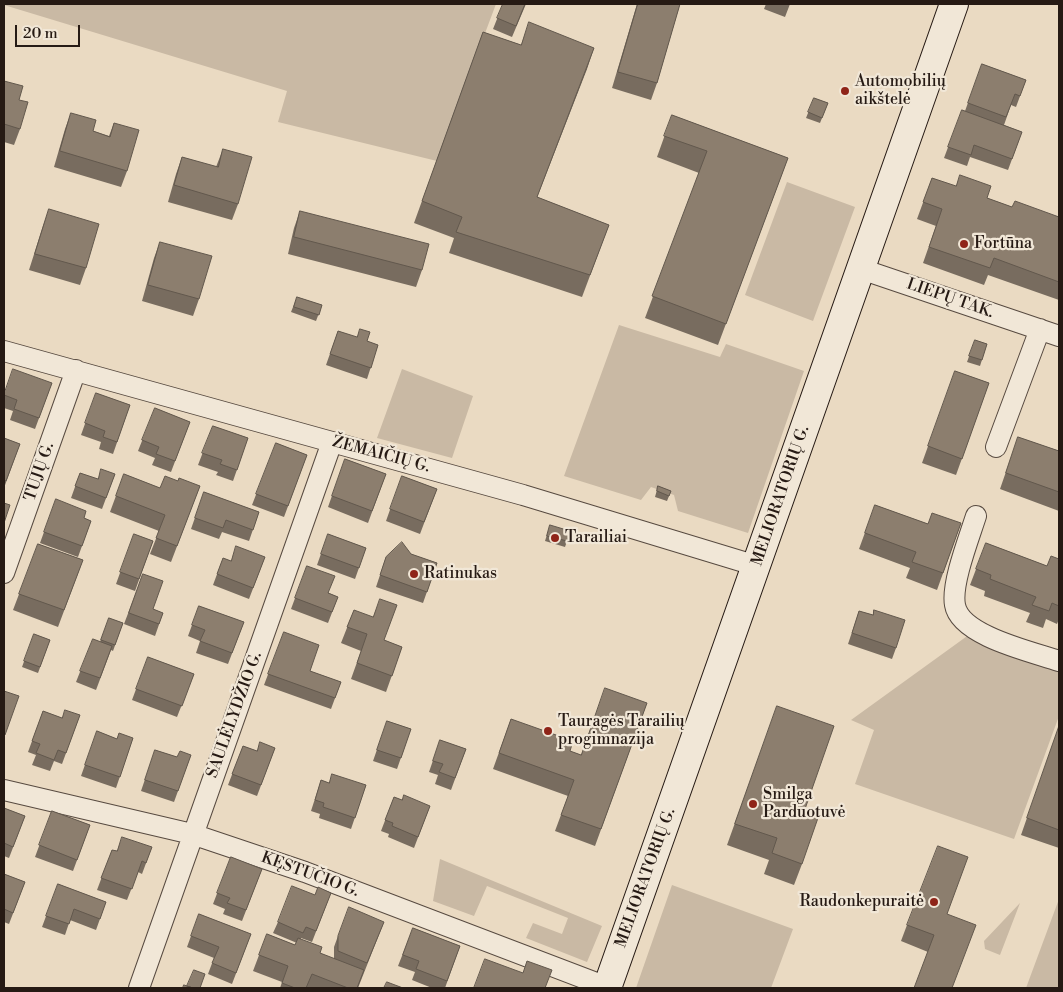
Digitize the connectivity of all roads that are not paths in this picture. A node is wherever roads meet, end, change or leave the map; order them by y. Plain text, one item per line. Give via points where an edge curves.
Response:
1 (954, 4) edge
2 (861, 269) junction
3 (1040, 329) junction
4 (1059, 336) edge
5 (4, 351) edge
6 (76, 370) junction
7 (332, 442) junction
8 (996, 447) dead end
9 (976, 516) dead end
10 (757, 566) junction
11 (4, 573) edge
12 (1059, 661) edge
13 (4, 790) edge
14 (192, 834) junction
15 (139, 988) edge
16 (607, 988) edge

1 - 2 main road, MELIORATORIŲ G.
2 - 3 street, LIEPŲ TAK.
2 - 10 main road, MELIORATORIŲ G.
3 - 4 street, LIEPŲ TAK.
3 - 8 street
5 - 6 street, ŽEMAIČIŲ G.
6 - 7 street, ŽEMAIČIŲ G.
6 - 11 street, TUJŲ G.
7 - 10 street, ŽEMAIČIŲ G. via 523,495
7 - 14 street, SAULĖLYDŽIO G.
9 - 12 street via 955,592 955,607 964,622 978,632
10 - 16 main road, MELIORATORIŲ G.
13 - 14 street, KĘSTUČIO G.
14 - 15 street, SAULĖLYDŽIO G.
14 - 16 street, KĘSTUČIO G. via 305,872

